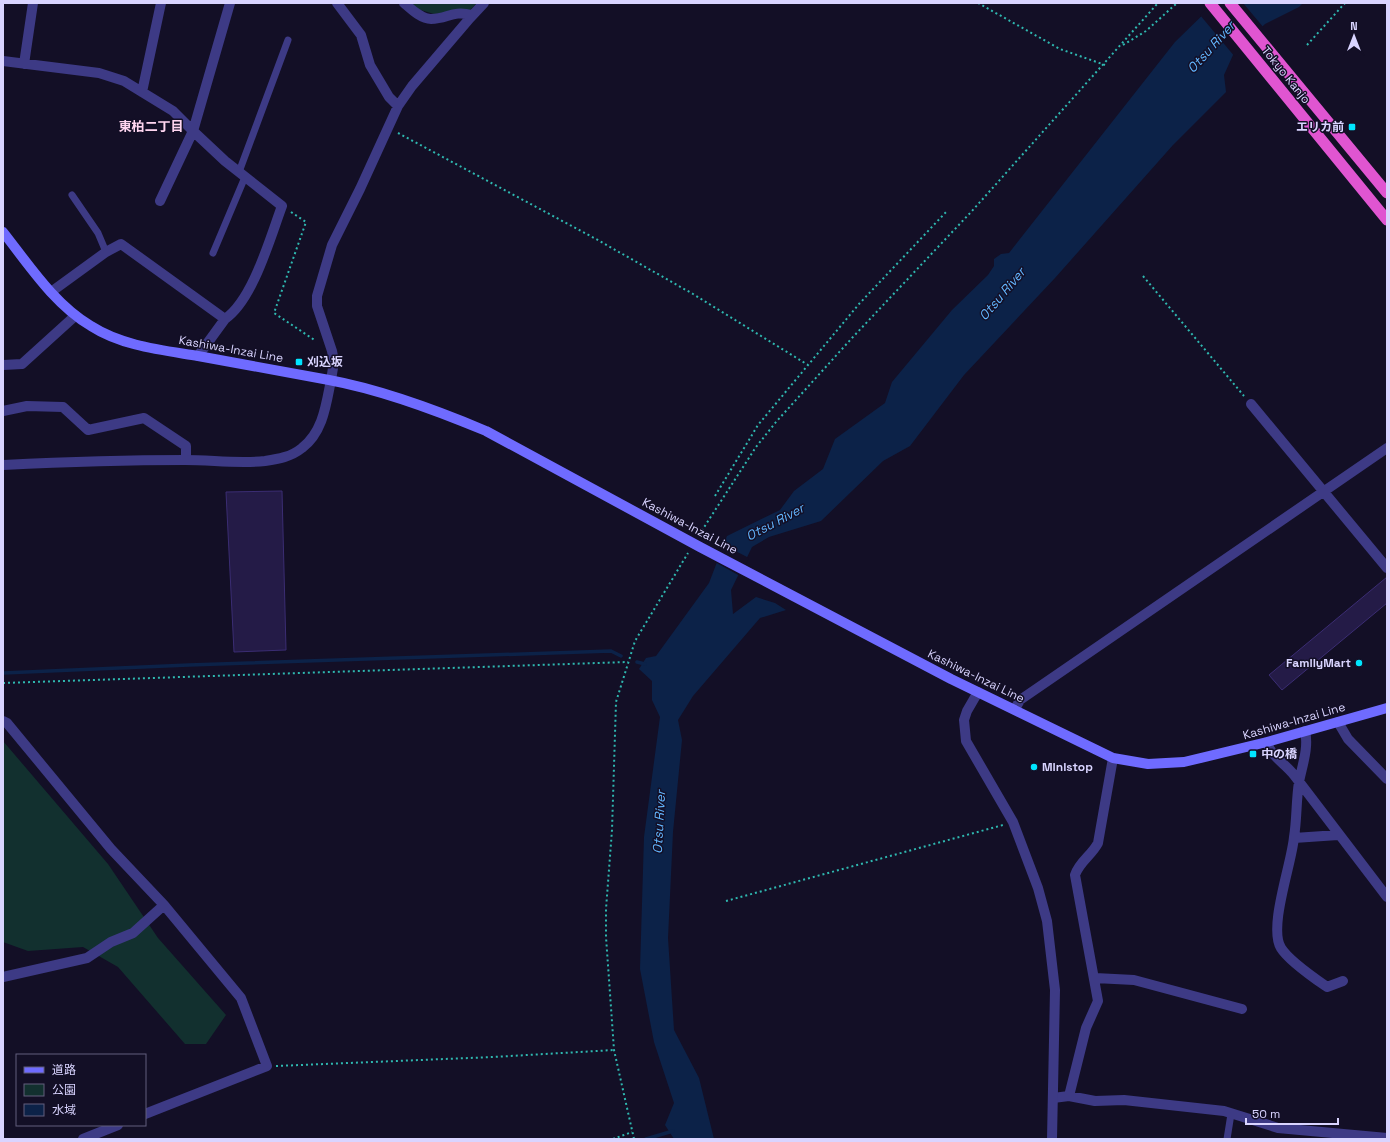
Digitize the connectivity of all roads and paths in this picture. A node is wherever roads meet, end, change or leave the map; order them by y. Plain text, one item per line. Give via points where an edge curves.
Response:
1 (33, 3) edge
2 (161, 3) edge
3 (230, 3) edge
4 (338, 3) edge
5 (404, 3) edge
6 (484, 3) edge
7 (978, 3) edge
8 (1158, 3) edge
9 (1177, 3) edge
10 (1210, 3) edge
11 (1230, 3) edge
12 (1345, 3) edge
13 (472, 15) junction
14 (288, 40) dead end
15 (1122, 45) junction
16 (1307, 45) dead end
17 (3, 61) edge
18 (24, 64) junction
19 (1105, 65) junction
20 (142, 92) junction
21 (398, 106) junction
22 (388, 128) junction
23 (193, 131) junction
24 (242, 175) junction
25 (1387, 193) edge
26 (72, 195) dead end
27 (160, 201) dead end
28 (282, 206) junction
29 (947, 211) dead end
30 (1387, 220) edge
31 (3, 232) edge
32 (106, 252) junction
33 (213, 252) dead end
34 (1143, 276) dead end
35 (51, 292) junction
36 (75, 316) junction
37 (225, 319) junction
38 (332, 351) junction
39 (198, 356) junction
40 (3, 365) edge
41 (808, 365) junction
42 (331, 380) junction
43 (1251, 404) joint
44 (3, 411) edge
45 (1387, 448) edge
46 (186, 460) junction
47 (3, 465) edge
48 (1324, 491) junction
49 (715, 496) dead end
50 (697, 546) junction
51 (1387, 568) edge
52 (628, 662) junction
53 (3, 684) edge
54 (978, 692) junction
55 (1387, 708) edge
56 (1015, 709) junction
57 (3, 721) edge
58 (1338, 722) junction
59 (1305, 731) junction
60 (1267, 742) junction
61 (1113, 758) junction
62 (1387, 779) edge
63 (1299, 783) junction
64 (1013, 822) junction
65 (1338, 835) junction
66 (1294, 838) junction
67 (1387, 897) edge
68 (726, 901) dead end
69 (164, 904) junction
70 (3, 978) edge
71 (1095, 978) junction
72 (1343, 981) dead end
73 (1242, 1009) dead end
74 (614, 1050) junction
75 (267, 1066) junction
76 (1069, 1096) junction
77 (1053, 1098) junction
78 (146, 1114) edge
79 (1231, 1114) junction
80 (116, 1126) edge
81 (632, 1132) junction
82 (1387, 1138) edge
83 (83, 1139) edge
84 (613, 1139) edge
85 (634, 1139) edge
86 (1052, 1139) edge
87 (1227, 1139) edge

1 - 18 street
2 - 20 street
3 - 23 street
4 - 21 street via 361,35 370,64 388,97
5 - 13 street via 416,13 430,19 460,12
6 - 13 street
7 - 19 path via 1060,49
8 - 15 path
9 - 15 path via 1131,42
10 - 30 highway, Tokyo Kanjo
11 - 25 highway, Tokyo Kanjo
12 - 16 path
13 - 21 street
14 - 24 lane
15 - 19 path
17 - 18 street
18 - 20 street via 99,73 124,81
19 - 50 path via 776,422 706,521
20 - 23 street via 173,111
21 - 22 street
22 - 38 street via 332,245 316,296
22 - 41 path via 596,239 693,294
23 - 24 street
23 - 27 street
24 - 28 street
24 - 33 lane
26 - 32 lane via 98,233
28 - 37 street via 248,293
28 - 38 path via 306,222 274,313
29 - 41 path via 859,304
31 - 35 main road, Kashiwa-Inzai Line
32 - 35 street
32 - 37 street via 121,244
34 - 43 path
35 - 36 main road, Kashiwa-Inzai Line
36 - 39 main road, Kashiwa-Inzai Line via 104,334 122,340
36 - 40 street via 22,364
37 - 39 street
38 - 42 street via 334,362
39 - 42 main road, Kashiwa-Inzai Line
41 - 49 path via 758,425
42 - 46 street via 319,428 302,448 290,455 263,461
42 - 50 main road, Kashiwa-Inzai Line via 403,400 457,418 486,431
43 - 48 street
44 - 46 street via 27,406 63,406 88,430 144,418 186,446
45 - 48 street
46 - 47 street
48 - 51 street
48 - 56 street via 1020,700
50 - 52 path via 635,641
50 - 54 main road, Kashiwa-Inzai Line
52 - 53 path
52 - 74 path via 616,702 612,830 606,909 609,1000
54 - 56 main road, Kashiwa-Inzai Line
54 - 64 street via 967,711 963,731 966,741
55 - 58 main road, Kashiwa-Inzai Line
56 - 61 main road, Kashiwa-Inzai Line
57 - 69 street via 111,849
58 - 59 main road, Kashiwa-Inzai Line
58 - 62 street via 1348,739
59 - 60 main road, Kashiwa-Inzai Line
59 - 63 street via 1307,741
60 - 61 main road, Kashiwa-Inzai Line via 1184,762 1148,764
60 - 63 street via 1269,751 1290,770
61 - 71 street via 1098,843 1075,875
63 - 65 street
63 - 66 street
64 - 68 path
64 - 77 street via 1038,888 1051,944 1055,990
65 - 66 street
65 - 67 street
66 - 72 street via 1278,915 1278,941 1281,949 1327,987
69 - 70 street via 133,933 111,942 87,958
69 - 75 street via 241,998
71 - 73 street via 1134,980
71 - 76 street via 1098,1001 1086,1028
74 - 75 path
74 - 81 path
75 - 78 street
76 - 77 street
76 - 79 street via 1095,1101 1124,1100 1224,1111
77 - 86 street
79 - 82 street via 1278,1128
79 - 87 lane
80 - 83 street
81 - 84 path
81 - 85 path

